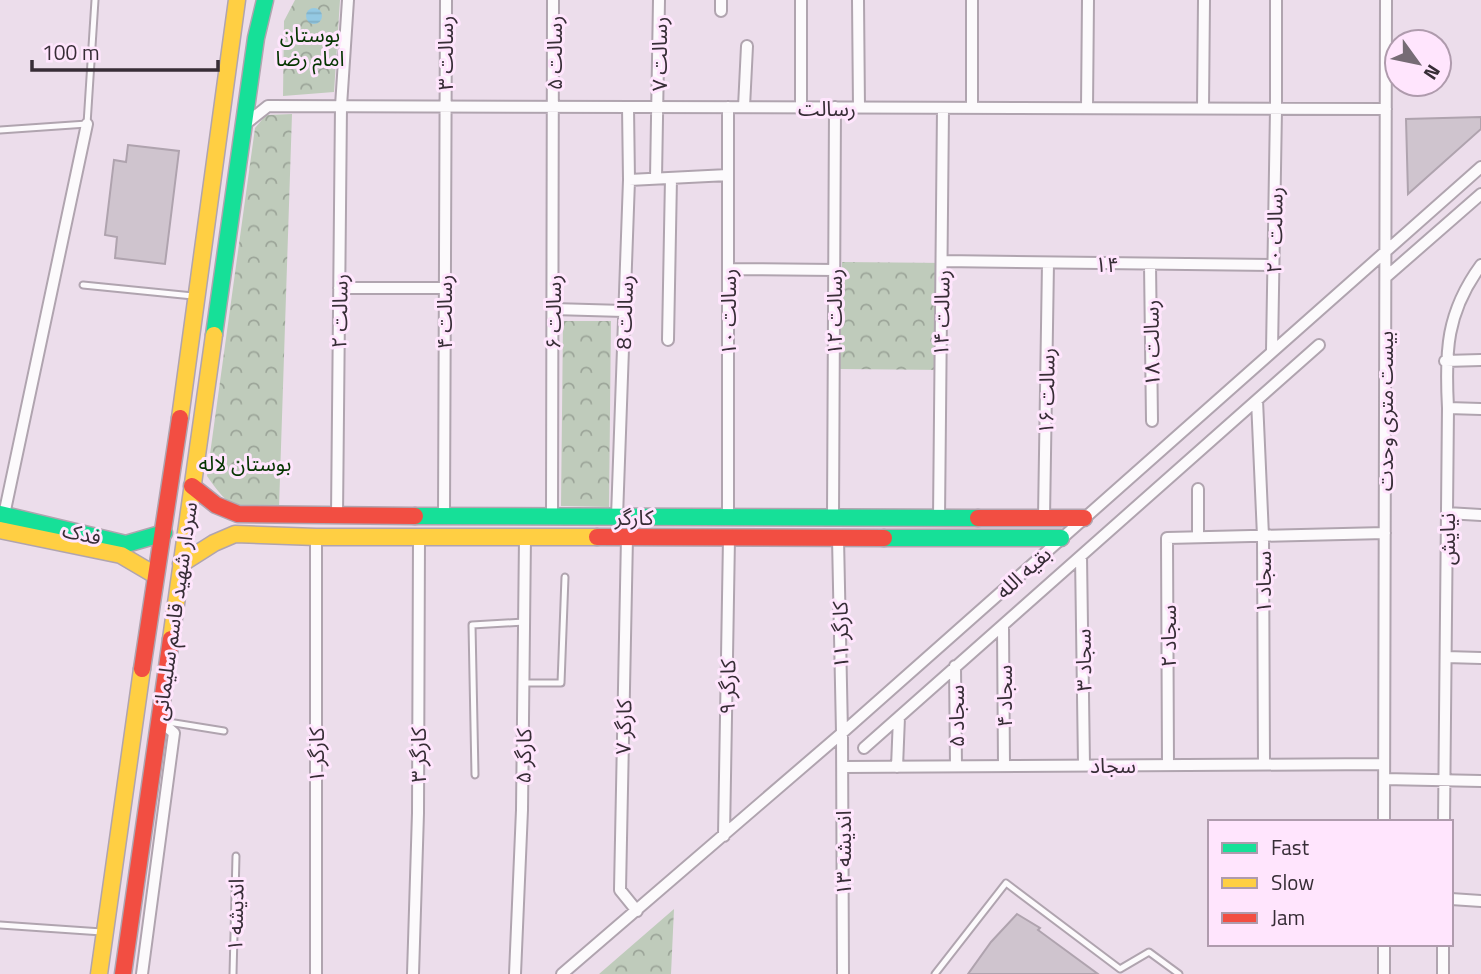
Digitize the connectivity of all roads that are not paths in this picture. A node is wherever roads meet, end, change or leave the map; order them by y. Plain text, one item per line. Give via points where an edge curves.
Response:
1 (94, 0) edge
2 (237, 0) edge
3 (265, 0) edge
4 (348, 0) edge
5 (446, 0) edge
6 (554, 0) edge
7 (659, 0) edge
8 (801, 0) edge
9 (858, 0) edge
10 (972, 0) edge
11 (1088, 0) edge
12 (1204, 0) edge
13 (1276, 0) edge
14 (1386, 0) edge
15 (747, 46) dead end
16 (250, 77) junction
17 (268, 106) junction
18 (341, 106) junction
19 (445, 107) junction
20 (554, 107) junction
21 (628, 107) junction
22 (659, 107) junction
23 (728, 107) junction
24 (744, 107) junction
25 (801, 107) junction
26 (835, 107) junction
27 (859, 108) junction
28 (943, 108) junction
29 (972, 108) junction
30 (1087, 108) junction
31 (1203, 108) junction
32 (1276, 108) junction
33 (1386, 109) junction
34 (87, 124) junction
35 (244, 126) junction
36 (0, 130) edge
37 (1481, 167) edge
38 (728, 175) junction
39 (656, 178) junction
40 (671, 178) junction
41 (629, 180) junction
42 (1481, 194) edge
43 (1386, 252) junction
44 (942, 261) junction
45 (1048, 263) junction
46 (1150, 264) junction
47 (1273, 265) junction
48 (1481, 265) edge
49 (728, 269) junction
50 (835, 270) junction
51 (1386, 277) junction
52 (83, 285) dead end
53 (339, 288) junction
54 (444, 288) junction
55 (196, 297) junction
56 (553, 309) junction
57 (624, 311) junction
58 (668, 340) dead end
59 (1319, 345) dead end
60 (1272, 351) junction
61 (1481, 360) edge
62 (1446, 361) junction
63 (1257, 400) junction
64 (1448, 408) junction
65 (1481, 409) edge
66 (1152, 421) dead end
67 (192, 486) junction
68 (1198, 489) dead end
69 (1447, 513) junction
70 (238, 514) junction
71 (1481, 514) edge
72 (337, 516) junction
73 (444, 517) junction
74 (482, 517) junction
75 (551, 517) junction
76 (617, 517) junction
77 (729, 517) junction
78 (833, 517) junction
79 (939, 518) junction
80 (1044, 518) junction
81 (1084, 518) junction
82 (1, 520) edge
83 (164, 533) junction
84 (1385, 533) junction
85 (235, 534) junction
86 (1263, 536) junction
87 (316, 537) junction
88 (419, 537) junction
89 (482, 537) junction
90 (525, 537) junction
91 (627, 537) junction
92 (1198, 537) junction
93 (729, 538) junction
94 (838, 538) junction
95 (1061, 538) junction
96 (123, 549) junction
97 (1082, 556) junction
98 (181, 564) junction
99 (155, 575) junction
100 (565, 577) dead end
101 (524, 622) junction
102 (1003, 627) junction
103 (1446, 657) junction
104 (1481, 658) edge
105 (956, 666) junction
106 (523, 683) junction
107 (899, 717) junction
108 (159, 720) junction
109 (224, 731) dead end
110 (842, 733) junction
111 (864, 748) dead end
112 (1264, 764) junction
113 (1384, 764) junction
114 (1084, 765) junction
115 (1168, 765) junction
116 (956, 766) junction
117 (1004, 766) junction
118 (842, 767) junction
119 (897, 767) junction
120 (475, 775) dead end
121 (1384, 779) junction
122 (1444, 781) junction
123 (1481, 781) edge
124 (1384, 820) edge
125 (1444, 820) edge
126 (724, 836) junction
127 (236, 856) dead end
128 (1453, 899) edge
129 (1481, 901) edge
130 (637, 911) junction
131 (0, 925) edge
132 (105, 932) junction
133 (1384, 946) edge
134 (1443, 946) edge
135 (99, 974) edge
136 (123, 974) edge
137 (142, 974) edge
138 (233, 974) edge
139 (316, 974) edge
140 (413, 974) edge
141 (515, 974) edge
142 (562, 974) edge
143 (843, 974) edge
144 (935, 974) edge
145 (1179, 974) edge
146 (1384, 974) edge
147 (1443, 974) edge

1 - 34 lane
2 - 55 street
3 - 16 street, سردار شهید قاسم سلیمانی
4 - 18 street, رسالت ۲
5 - 19 street, رسالت ۳
6 - 20 street, رسالت ۵
7 - 22 street, رسالت ۷
8 - 25 street
9 - 27 street
10 - 29 street
11 - 30 street
12 - 31 street
13 - 32 street, رسالت ۲۰
14 - 33 street, بیست متری وحدت
15 - 24 street
16 - 17 street
16 - 35 street, سردار شهید قاسم سلیمانی
17 - 18 street, رسالت
17 - 35 street
18 - 19 street, رسالت
18 - 53 street, رسالت ۲
19 - 20 street, رسالت
19 - 54 street, رسالت ۴
20 - 21 street, رسالت
20 - 56 street, رسالت ۶
21 - 22 street, رسالت
21 - 41 street, رسالت 8
22 - 23 street, رسالت
22 - 39 street, رسالت ۷
23 - 24 street, رسالت
23 - 38 street, رسالت ۱۰
24 - 25 street, رسالت
25 - 26 street, رسالت
26 - 27 street, رسالت
26 - 50 street, رسالت ۱۲
27 - 28 street, رسالت
28 - 29 street, رسالت
28 - 44 street, رسالت ۱۴
29 - 30 street, رسالت
30 - 31 street, رسالت
31 - 32 street, رسالت
32 - 33 street, رسالت
32 - 47 street, رسالت ۲۰
33 - 43 street, بیست متری وحدت
34 - 36 lane
34 - 82 street
35 - 67 street, سردار شهید قاسم سلیمانی
37 - 43 street, بقیه الله
38 - 40 street
38 - 49 street, رسالت ۱۰
39 - 40 street
39 - 41 street
40 - 58 street
41 - 57 street, رسالت 8
42 - 51 street
43 - 51 street, بیست متری وحدت
43 - 60 street, بقیه الله
44 - 45 street, ۱۴
44 - 79 street, رسالت ۱۴
45 - 46 street, ۱۴
45 - 80 street, رسالت ۱۶
46 - 47 street, ۱۴
46 - 66 street, رسالت ۱۸
47 - 60 street, رسالت ۲۰
48 - 62 street, نیایش via 1462,293
49 - 50 street
49 - 77 street, رسالت ۱۰
50 - 78 street, رسالت ۱۲
51 - 84 street, بیست متری وحدت
52 - 55 lane
53 - 54 street
53 - 72 street, رسالت ۲
54 - 73 street, رسالت ۴
55 - 83 street
56 - 57 street
56 - 75 street, رسالت ۶
57 - 76 street, رسالت 8
59 - 63 street, بقیه الله
60 - 81 street, بقیه الله
61 - 62 street
62 - 64 street, نیایش
63 - 86 street, سجاد ۱
63 - 97 street, بقیه الله
64 - 65 street
64 - 69 street, نیایش
67 - 70 street, کارگر via 216,505
67 - 98 street, سردار شهید قاسم سلیمانی
68 - 92 street
69 - 71 street
69 - 103 street, نیایش
70 - 72 street, کارگر
70 - 85 street via 232,523
72 - 73 street, کارگر
73 - 74 street, کارگر
74 - 75 street, کارگر
74 - 89 street
75 - 76 street, کارگر
76 - 77 street, کارگر
77 - 78 street, کارگر
78 - 79 street, کارگر
79 - 80 street, کارگر
80 - 81 street, کارگر
81 - 95 street, بقیه الله
82 - 96 street, فدک
83 - 96 street, فدک
83 - 99 street
84 - 86 street, سجاد ۲
84 - 113 street, بیست متری وحدت
85 - 87 street, کارگر
85 - 98 street, کارگر
86 - 92 street, سجاد ۲
86 - 112 street, سجاد ۱
87 - 88 street, کارگر
87 - 139 street, کارگر ۱
88 - 89 street, کارگر
88 - 140 street, کارگر ۳
89 - 90 street, کارگر
90 - 91 street, کارگر
90 - 101 street, کارگر ۵
91 - 93 street, کارگر
91 - 130 street, کارگر ۷ via 620,890
92 - 115 street, سجاد ۲ via 1167,538
93 - 94 street, کارگر
93 - 126 street, کارگر ۹
94 - 95 street, کارگر
94 - 110 street, کارگر ۱۱
95 - 110 street, بقیه الله
96 - 99 street, فدک
97 - 102 street, بقیه الله
97 - 114 street, سجاد ۳
98 - 108 street, سردار شهید قاسم سلیمانی
99 - 132 street
100 - 106 lane via 561,682
101 - 106 street, کارگر ۵
101 - 120 lane via 472,625
102 - 105 street, بقیه الله
102 - 117 street, سجاد ۴
103 - 104 street
103 - 122 street, نیایش
105 - 107 street, بقیه الله
105 - 116 street, سجاد ۵
106 - 141 street, کارگر ۵
107 - 111 street, بقیه الله
107 - 119 street
108 - 109 lane
108 - 136 street, سردار شهید قاسم سلیمانی
108 - 137 street via 174,733
110 - 118 street, اندیشه ۱۳
110 - 126 street, بقیه الله
112 - 113 street, سجاد
112 - 115 street, سجاد
113 - 121 street, بیست متری وحدت
114 - 115 street, سجاد
114 - 117 street, سجاد
116 - 117 street, سجاد
116 - 119 street, سجاد
118 - 119 street, سجاد
118 - 143 street, اندیشه ۱۳
121 - 122 street
121 - 124 street, بیست متری وحدت
122 - 123 street
122 - 125 street, نیایش
126 - 130 street, بقیه الله
127 - 138 lane, اندیشه ۱
128 - 129 street
130 - 142 street, بقیه الله
131 - 132 lane
132 - 135 street
133 - 146 street
134 - 147 street
144 - 145 lane via 1006,883 1120,969 1149,952

